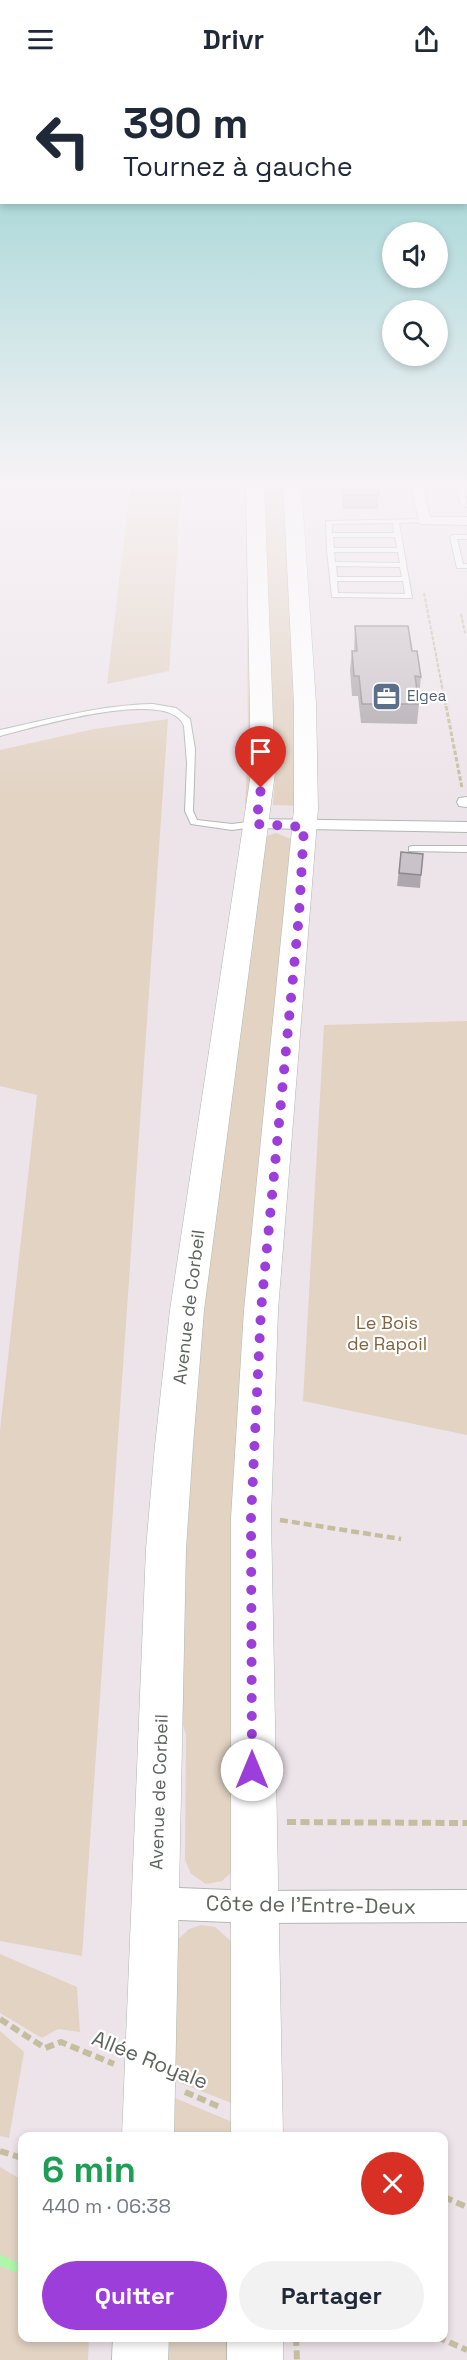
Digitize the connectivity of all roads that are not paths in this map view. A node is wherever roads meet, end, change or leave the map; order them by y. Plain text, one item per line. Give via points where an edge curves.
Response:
1 (258, 588) edge
2 (298, 588) edge
3 (335, 588) edge
4 (407, 588) edge
5 (0, 733) edge
6 (256, 824) junction
7 (467, 826) edge
8 (304, 827) junction
9 (412, 849) dead end
10 (467, 849) edge
11 (155, 1903) junction
12 (467, 1906) edge
13 (253, 1907) junction
14 (257, 2129) edge
15 (148, 2132) edge
16 (141, 2342) edge
17 (255, 2342) edge
18 (140, 2360) edge
19 (255, 2360) edge

1 - 6 main road, Avenue de Corbeil via 263,773
2 - 8 main road via 305,703
3 - 4 lane via 335,595 409,596
5 - 6 lane via 131,705 172,709 186,719 190,731 189,811 194,822 235,827
6 - 8 street
6 - 11 main road, Avenue de Corbeil via 187,1310 174,1444 166,1549
7 - 8 street
8 - 13 main road via 261,1310 251,1518
9 - 10 lane
11 - 13 street, Côte de l'Entre-Deux
11 - 15 main road, Avenue de Corbeil
12 - 13 street, Côte de l'Entre-Deux
13 - 14 main road
16 - 18 main road
17 - 19 main road

